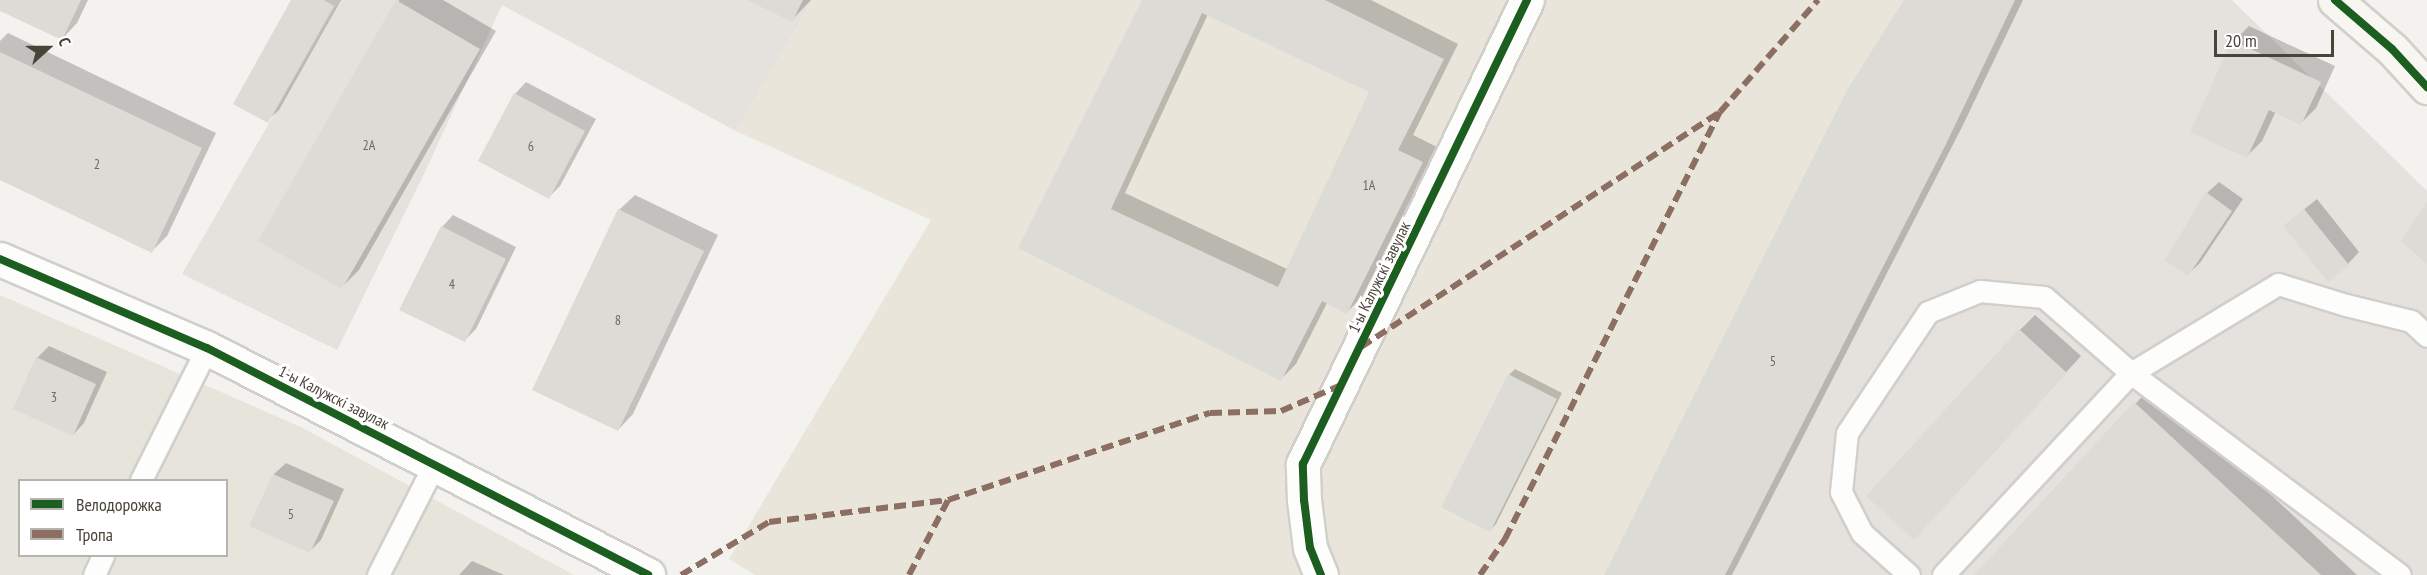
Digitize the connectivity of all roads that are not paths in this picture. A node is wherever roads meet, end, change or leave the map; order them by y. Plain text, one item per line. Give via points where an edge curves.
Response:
1 (1527, 0) edge
2 (2335, 0) edge
3 (2427, 87) edge
4 (0, 259) edge
5 (2427, 336) edge
6 (207, 348) junction
7 (2131, 374) junction
8 (435, 463) junction
9 (142, 479) edge
10 (102, 557) edge
11 (94, 575) edge
12 (378, 575) edge
13 (648, 575) edge
14 (1321, 575) edge
15 (1909, 575) edge
16 (1943, 575) edge
17 (2400, 575) edge

1 - 14 street, 1-ы Калужскі завулак via 1304,464 1310,548
2 - 3 street via 2392,49
4 - 6 street, 1-ы Калужскі завулак
5 - 7 lane via 2410,321 2278,284
6 - 8 street, 1-ы Калужскі завулак
6 - 9 lane
7 - 15 lane via 2044,297 1980,291 1928,312 1847,433 1841,492 1862,533
7 - 16 lane
7 - 17 lane
8 - 12 lane
8 - 13 street, 1-ы Калужскі завулак
10 - 11 lane

